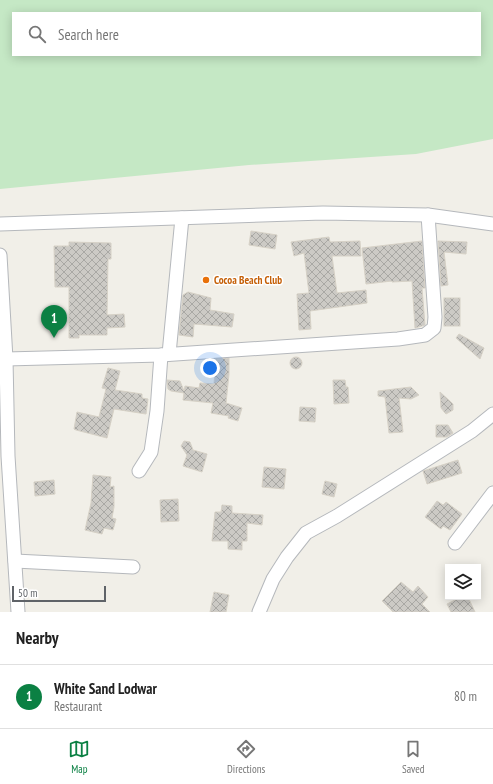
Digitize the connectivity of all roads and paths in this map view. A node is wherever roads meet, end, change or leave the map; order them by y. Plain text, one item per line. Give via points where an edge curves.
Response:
1 (428, 216) junction
2 (182, 218) junction
3 (0, 224) edge
4 (493, 224) edge
5 (0, 255) edge
6 (165, 354) junction
7 (6, 359) junction
8 (493, 414) edge
9 (4, 457) edge
10 (139, 471) dead end
11 (493, 493) edge
12 (455, 543) dead end
13 (15, 561) junction
14 (133, 567) dead end
15 (18, 612) edge
16 (258, 612) edge

1 - 2 street via 323,213
1 - 4 street
1 - 6 street via 435,318 434,328 425,336
2 - 3 street
2 - 6 street
5 - 7 street
6 - 7 street
6 - 10 street via 151,452
7 - 9 street
8 - 16 street via 472,431 306,533 273,579
9 - 13 street
11 - 12 street
13 - 14 street
13 - 15 street

